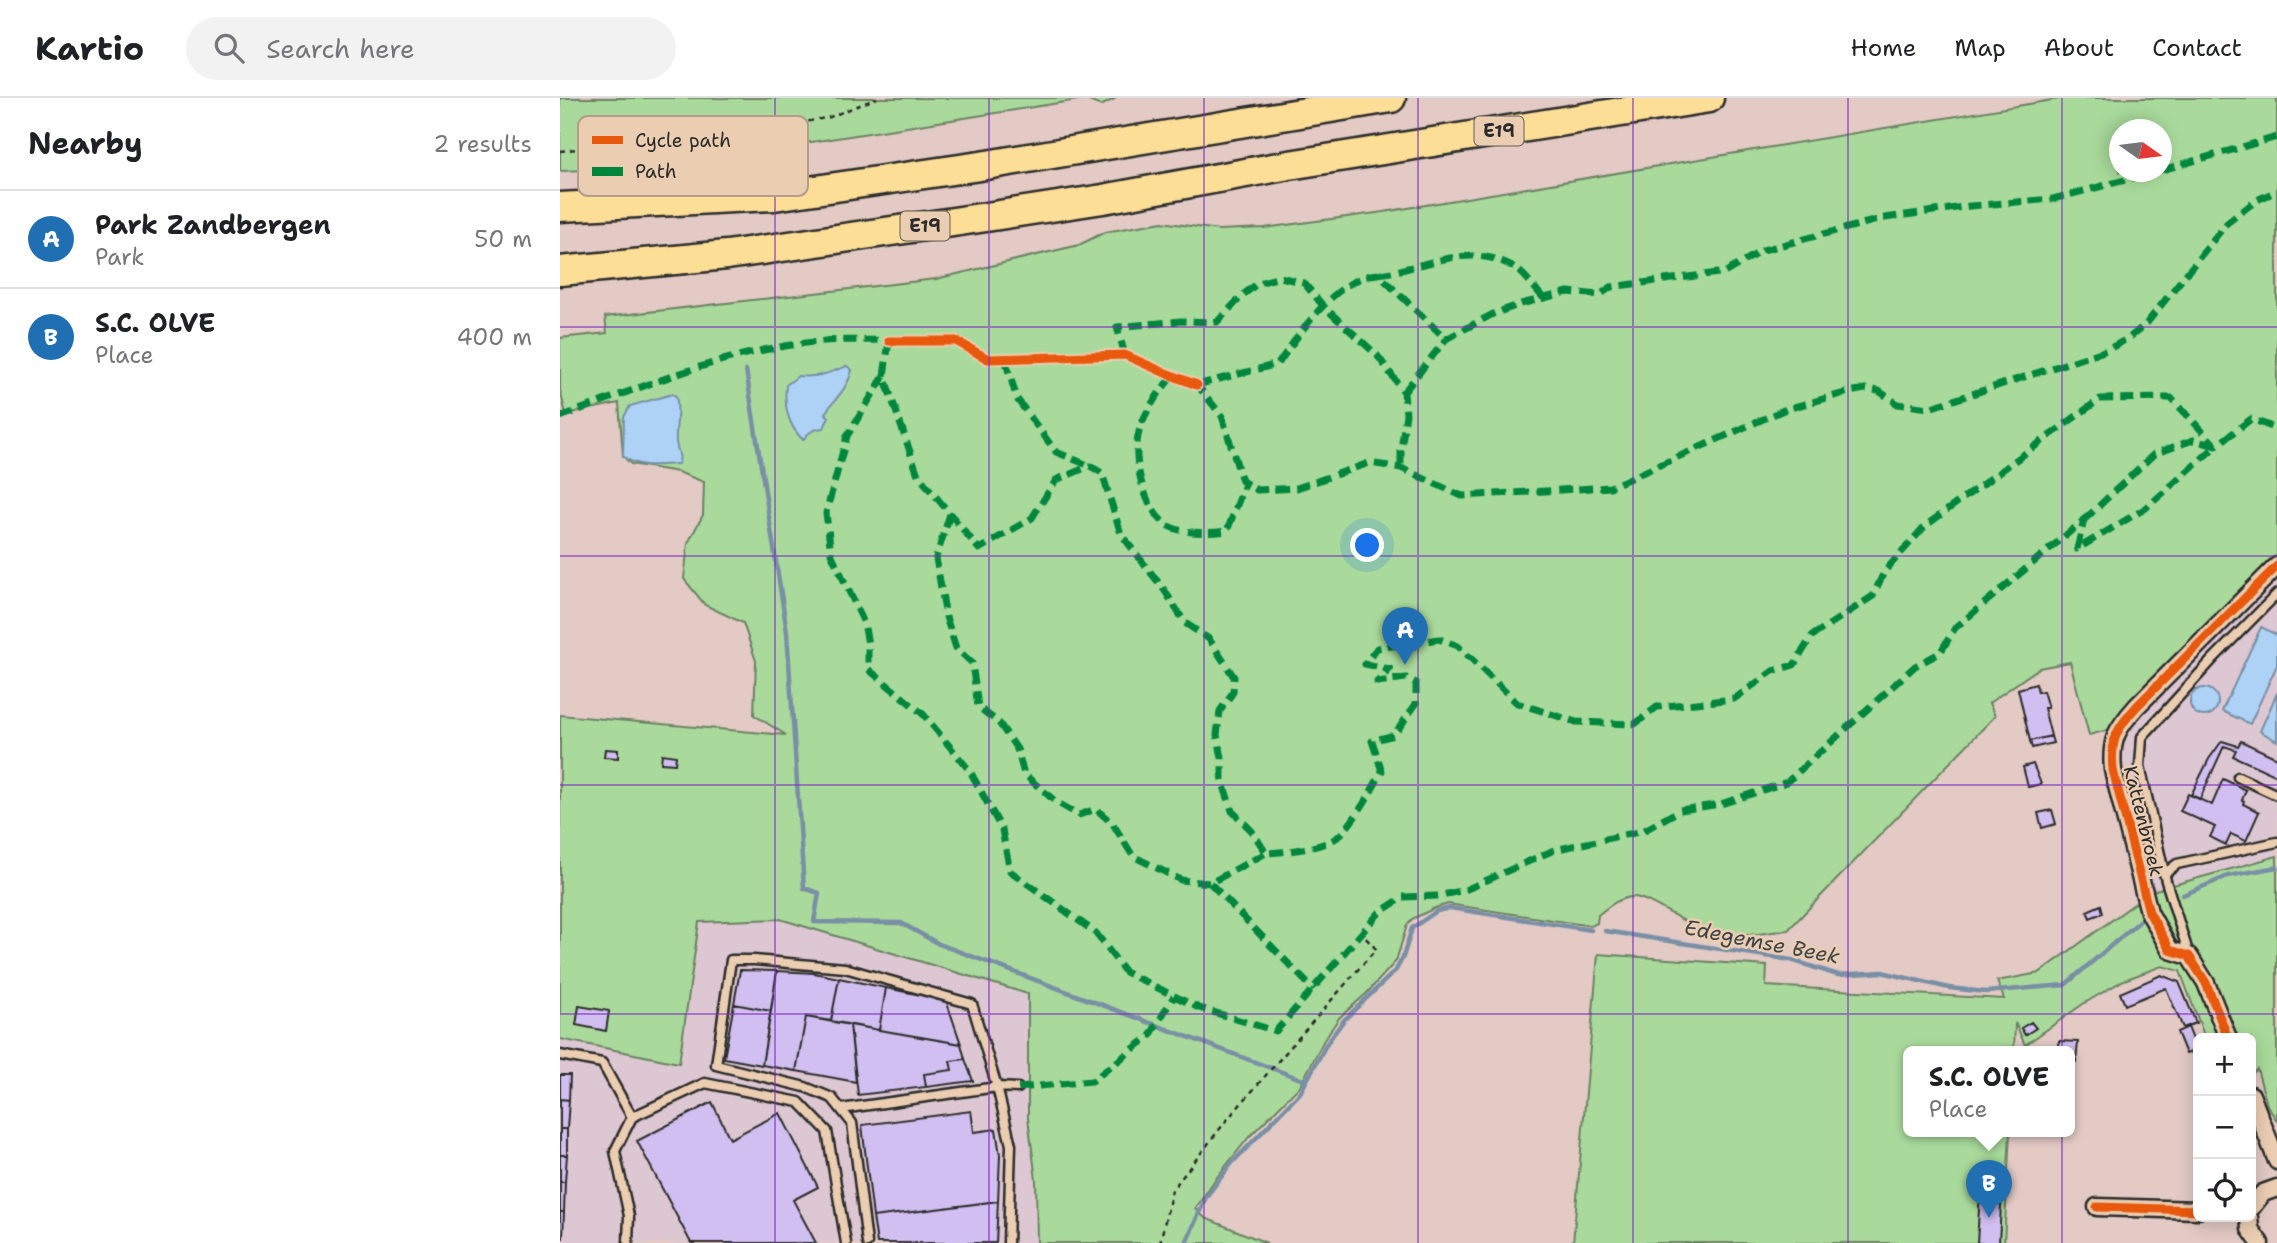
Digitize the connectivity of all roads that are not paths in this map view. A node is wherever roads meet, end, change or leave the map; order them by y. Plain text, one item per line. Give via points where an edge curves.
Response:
1 (1391, 98) edge
2 (1709, 98) edge
3 (808, 191) edge
4 (774, 196) edge
5 (560, 207) edge
6 (560, 271) edge
7 (2277, 566) edge
8 (2277, 594) edge
9 (2238, 777) dead end
10 (2277, 795) edge
11 (2277, 842) edge
12 (2164, 874) junction
13 (2189, 956) junction
14 (2226, 1033) edge
15 (560, 1055) edge
16 (997, 1087) junction
17 (1018, 1088) dead end
18 (2251, 1096) edge
19 (841, 1110) junction
20 (632, 1117) junction
21 (2277, 1161) edge
22 (2277, 1188) edge
23 (2256, 1202) edge
24 (2097, 1207) dead end
25 (2193, 1210) edge
26 (2249, 1222) edge
27 (628, 1243) edge
28 (846, 1243) edge
29 (867, 1243) edge
30 (1007, 1243) edge
31 (2260, 1243) edge

1 - 3 highway
2 - 6 highway, E19 via 946,223 727,255
4 - 5 highway
7 - 13 street, Kattenbroek via 2137,706 2119,727 2111,750 2149,912 2170,950
8 - 12 lane via 2142,737 2140,766
9 - 10 lane
11 - 12 lane via 2177,864
12 - 13 lane
13 - 14 street, Kattenbroek via 2206,983
15 - 20 lane via 603,1063
16 - 17 lane
16 - 19 lane
16 - 19 lane via 972,1004 845,968 731,960 716,1065 805,1087 832,1098
16 - 30 lane via 1011,1145
18 - 21 street
19 - 29 lane via 852,1123
20 - 27 lane via 615,1151 629,1216
20 - 28 lane via 705,1083 799,1102 827,1131
22 - 23 street
24 - 25 street
26 - 31 street

